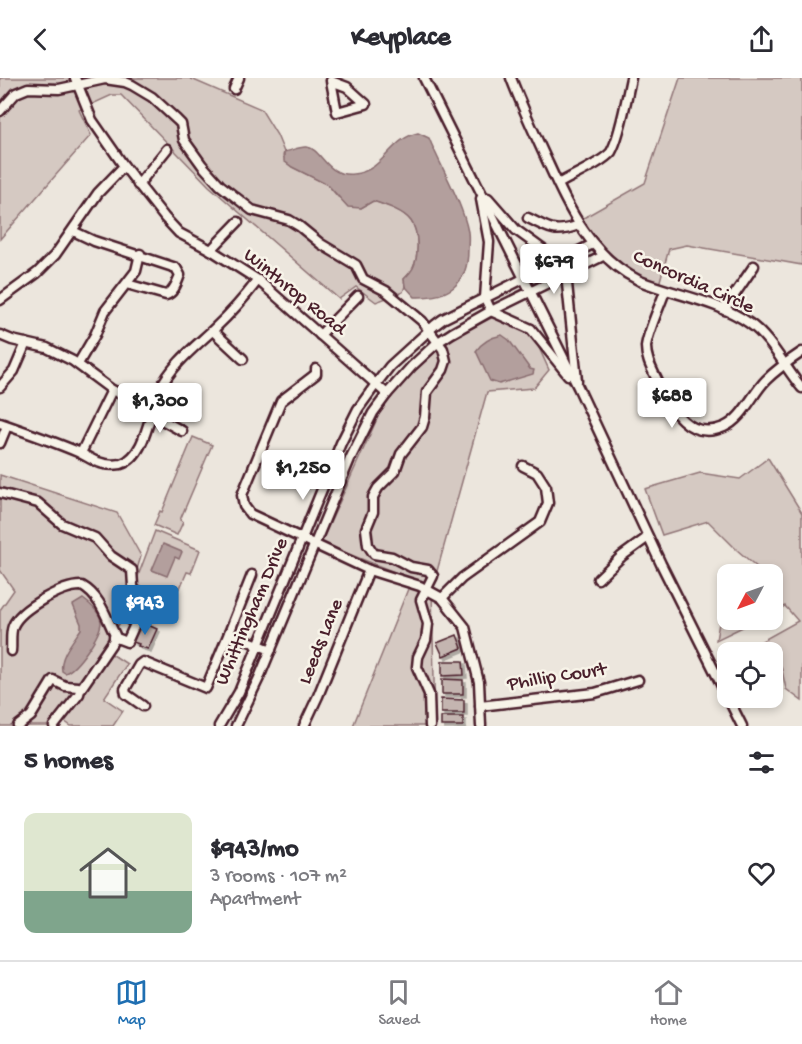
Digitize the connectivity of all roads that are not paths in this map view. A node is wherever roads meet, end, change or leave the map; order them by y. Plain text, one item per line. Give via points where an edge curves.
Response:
1 (239, 78) edge
2 (424, 78) edge
3 (511, 78) edge
4 (631, 78) edge
5 (330, 79) edge
6 (76, 81) edge
7 (234, 89) dead end
8 (0, 111) edge
9 (166, 149) dead end
10 (124, 166) junction
11 (558, 184) junction
12 (138, 185) junction
13 (478, 187) junction
14 (528, 218) dead end
15 (238, 222) dead end
16 (579, 225) junction
17 (73, 231) junction
18 (593, 244) junction
19 (211, 250) junction
20 (140, 254) junction
21 (603, 256) junction
22 (560, 262) junction
23 (754, 266) dead end
24 (566, 274) junction
25 (524, 278) junction
26 (258, 280) junction
27 (128, 284) junction
28 (530, 291) junction
29 (664, 291) junction
30 (358, 296) dead end
31 (485, 298) junction
32 (0, 300) edge
33 (724, 310) junction
34 (491, 311) junction
35 (213, 331) junction
36 (428, 331) junction
37 (0, 335) edge
38 (320, 335) junction
39 (438, 342) junction
40 (26, 343) junction
41 (802, 352) edge
42 (243, 358) dead end
43 (78, 364) junction
44 (785, 364) junction
45 (316, 369) dead end
46 (376, 384) junction
47 (0, 387) edge
48 (578, 387) junction
49 (802, 388) edge
50 (112, 390) junction
51 (387, 394) junction
52 (152, 411) junction
53 (4, 424) edge
54 (182, 431) dead end
55 (0, 443) edge
56 (81, 453) junction
57 (523, 466) dead end
58 (0, 492) edge
59 (648, 537) junction
60 (302, 538) junction
61 (314, 543) junction
62 (369, 570) junction
63 (252, 575) dead end
64 (598, 579) dead end
65 (426, 590) junction
66 (442, 598) junction
67 (229, 633) junction
68 (114, 638) junction
69 (259, 645) junction
70 (271, 650) junction
71 (11, 651) dead end
72 (638, 680) dead end
73 (80, 690) junction
74 (143, 706) dead end
75 (480, 706) junction
76 (18, 726) edge
77 (54, 726) edge
78 (219, 726) edge
79 (236, 726) edge
80 (304, 726) edge
81 (430, 726) edge
82 (481, 726) edge
83 (742, 726) edge

1 - 7 street
2 - 13 street
3 - 11 street, Concordia Circle
4 - 11 street via 611,152
5 - 5 street via 337,112 366,104 347,87
6 - 8 street via 59,89 22,89
6 - 10 street, Winthrop Road via 92,120
6 - 36 street via 125,82 152,97 181,124 184,140 220,185 252,210 294,223 356,265 363,279 386,291 422,321
9 - 12 street
10 - 12 street, Winthrop Road
10 - 17 street via 98,193
11 - 16 street, Concordia Circle
12 - 19 street, Winthrop Road via 179,233
13 - 22 street via 516,230
13 - 25 street
13 - 31 street via 489,242
14 - 16 street via 553,230
15 - 19 street
16 - 18 street, Concordia Circle
17 - 20 street
17 - 32 street via 37,273
18 - 21 street, Concordia Circle
18 - 22 street, Whittingham Drive
19 - 26 street, Winthrop Road
20 - 27 street
20 - 27 street via 176,268 180,275 177,283 166,295
21 - 24 street, Whittingham Drive
21 - 29 street, Concordia Circle via 630,276
22 - 24 street
22 - 25 street, Whittingham Drive
23 - 33 street
24 - 28 street, Whittingham Drive
24 - 48 street
25 - 28 street
25 - 31 street, Whittingham Drive
26 - 35 street
26 - 38 street, Winthrop Road
27 - 43 street via 105,311
28 - 34 street, Whittingham Drive
28 - 48 street
29 - 33 street, Concordia Circle
29 - 44 street via 646,346 648,361 670,406 698,431 713,431 732,422 766,380
30 - 38 street
31 - 34 street
31 - 36 street, Whittingham Drive
33 - 44 street, Concordia Circle via 750,323
34 - 39 street, Whittingham Drive
34 - 48 street via 531,329
35 - 42 street
35 - 52 street via 172,370
36 - 39 street
36 - 46 street, Whittingham Drive
37 - 40 street
38 - 46 street, Winthrop Road
39 - 51 street, Whittingham Drive
39 - 65 street via 446,362 427,392 422,427 401,454 395,471 375,492 366,529 374,554 431,573
40 - 43 street via 48,348
40 - 47 street via 14,371
41 - 44 street
43 - 50 street
44 - 49 street, Concordia Circle
45 - 60 street via 316,374 280,401 242,495 250,514
46 - 51 street, Winthrop Road
46 - 60 street, Whittingham Drive via 341,443
48 - 59 street
50 - 52 street
50 - 56 street
51 - 61 street, Whittingham Drive via 350,459
52 - 54 street
52 - 56 street via 140,448 122,464 108,465
53 - 55 street
53 - 56 street
57 - 66 street via 537,473 546,487 548,503 540,522 462,578
58 - 68 street via 38,503 62,524 95,538 111,556 132,570 139,604 130,620 136,622 127,642
59 - 64 street
59 - 83 street
60 - 61 street
60 - 69 street, Whittingham Drive
61 - 62 street
61 - 70 street, Whittingham Drive
62 - 65 street
62 - 80 street, Leeds Lane
63 - 67 street
65 - 66 street
65 - 81 street via 421,600 427,631 417,663 429,694
66 - 75 street via 465,627 479,682
67 - 69 street
67 - 74 street via 206,687 143,662 139,664 125,689
68 - 71 street via 92,594 75,585 45,597 16,621
68 - 73 street
69 - 70 street
69 - 78 street, Whittingham Drive
70 - 79 street, Whittingham Drive
72 - 75 street, Phillip Court via 595,693
73 - 76 street via 53,680 31,716
73 - 77 street
75 - 82 street

